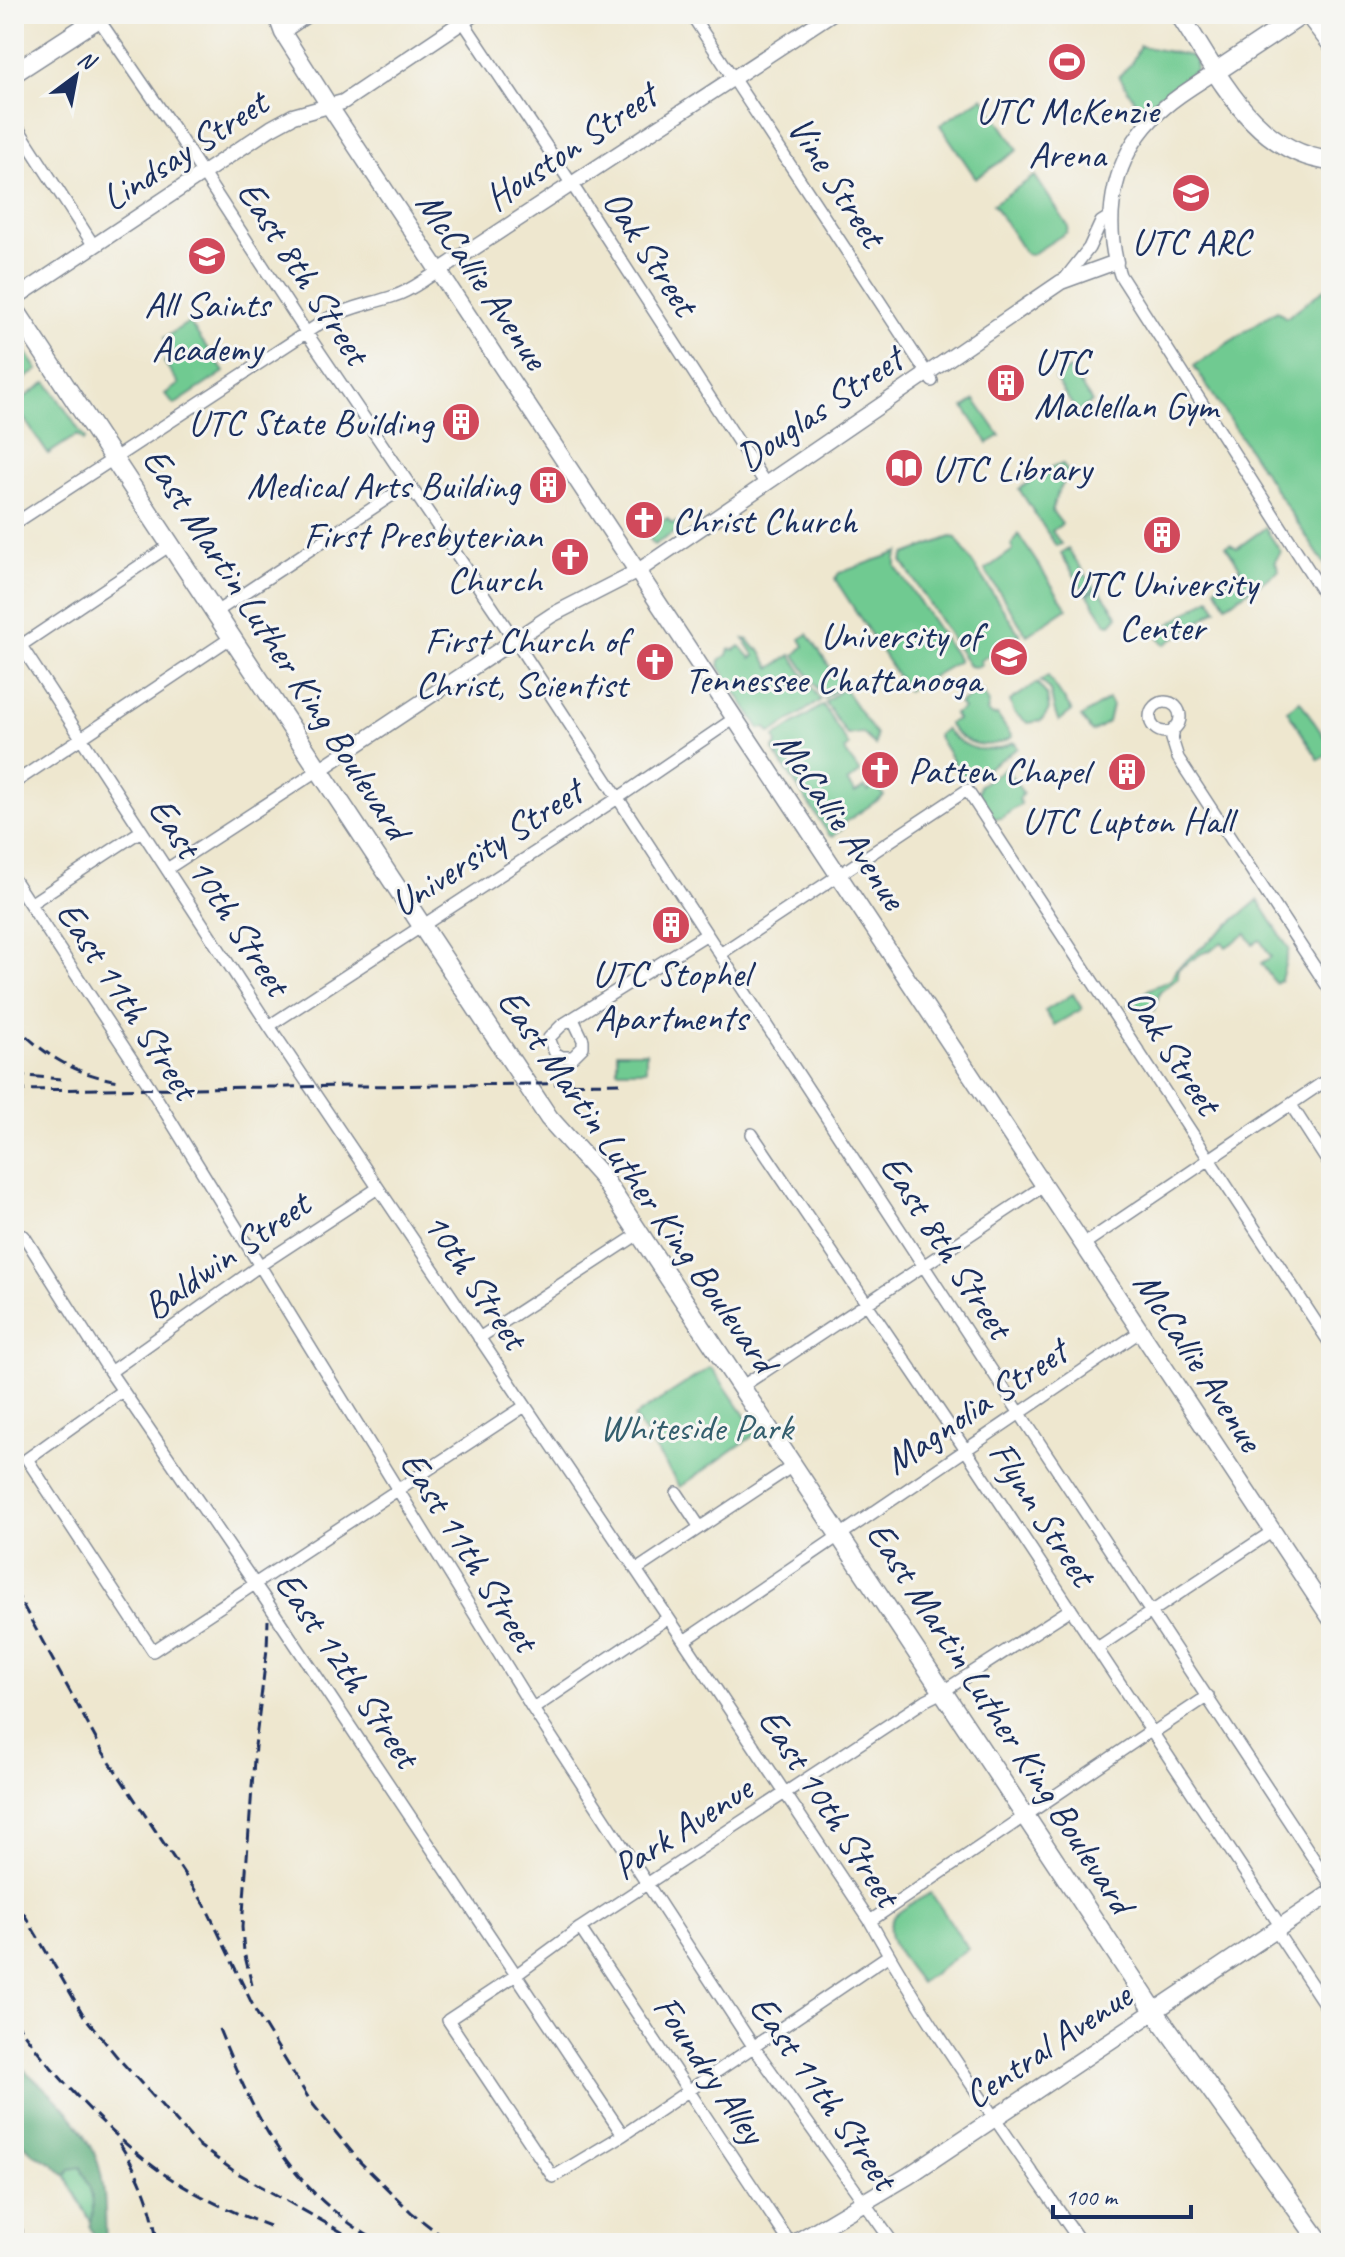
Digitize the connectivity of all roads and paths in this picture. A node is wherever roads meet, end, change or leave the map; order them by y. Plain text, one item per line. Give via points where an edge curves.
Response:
1 (276, 14) edge
2 (311, 14) edge
3 (691, 14) edge
4 (831, 14) edge
5 (1179, 14) edge
6 (1305, 14) edge
7 (99, 15) edge
8 (465, 16) edge
9 (283, 33) junction
10 (1331, 45) edge
11 (1217, 71) junction
12 (14, 73) edge
13 (733, 76) junction
14 (330, 107) junction
15 (14, 122) edge
16 (1331, 161) edge
17 (204, 174) junction
18 (572, 183) junction
19 (1109, 217) junction
20 (94, 246) junction
21 (1116, 262) junction
22 (439, 271) junction
23 (1061, 282) junction
24 (14, 299) edge
25 (14, 308) edge
26 (306, 332) junction
27 (930, 378) junction
28 (115, 458) junction
29 (765, 483) junction
30 (409, 484) junction
31 (14, 524) edge
32 (172, 544) junction
33 (638, 571) junction
34 (1331, 605) edge
35 (216, 612) junction
36 (232, 637) junction
37 (514, 639) junction
38 (16, 644) edge
39 (735, 718) junction
40 (1153, 725) junction
41 (1174, 728) junction
42 (81, 738) junction
43 (1178, 758) junction
44 (319, 770) junction
45 (14, 783) edge
46 (618, 798) junction
47 (141, 831) junction
48 (167, 869) junction
49 (839, 874) junction
50 (14, 880) edge
51 (30, 904) junction
52 (421, 925) junction
53 (707, 934) junction
54 (720, 954) junction
55 (1331, 992) edge
56 (573, 1019) dead end
57 (269, 1026) junction
58 (1331, 1077) edge
59 (1291, 1105) junction
60 (752, 1134) dead end
61 (1209, 1159) junction
62 (1331, 1167) edge
63 (1045, 1185) junction
64 (378, 1188) junction
65 (640, 1233) junction
66 (24, 1236) dead end
67 (1084, 1244) junction
68 (924, 1265) junction
69 (259, 1266) junction
70 (867, 1302) junction
71 (1141, 1331) junction
72 (479, 1338) junction
73 (1331, 1345) edge
74 (110, 1372) junction
75 (741, 1387) junction
76 (122, 1391) junction
77 (525, 1406) junction
78 (1019, 1412) junction
79 (965, 1449) junction
80 (794, 1465) junction
81 (396, 1490) junction
82 (677, 1493) dead end
83 (699, 1526) junction
84 (1273, 1531) junction
85 (840, 1534) junction
86 (636, 1570) junction
87 (255, 1584) junction
88 (1071, 1609) junction
89 (1328, 1610) edge
90 (1152, 1611) junction
91 (668, 1618) junction
92 (684, 1641) junction
93 (1097, 1648) junction
94 (942, 1692) junction
95 (1208, 1696) junction
96 (533, 1709) junction
97 (1151, 1732) junction
98 (786, 1794) junction
99 (1024, 1817) junction
100 (649, 1884) junction
101 (1331, 1885) edge
102 (1331, 1893) edge
103 (870, 1921) junction
104 (580, 1928) junction
105 (1278, 1929) junction
106 (889, 1955) junction
107 (516, 1975) junction
108 (1155, 2012) junction
109 (1331, 2014) edge
110 (753, 2046) junction
111 (687, 2089) junction
112 (996, 2118) junction
113 (623, 2135) junction
114 (863, 2202) junction
115 (792, 2243) edge
116 (893, 2243) edge
117 (1081, 2243) edge
118 (1321, 2243) edge

1 - 9 main road, McCallie Avenue
2 - 9 street
3 - 13 street, Vine Street
4 - 13 street, Houston Street
5 - 11 main road
6 - 10 main road
6 - 11 main road
7 - 12 main road
7 - 17 street, East 8th Street
8 - 14 street, Lindsay Street
8 - 18 street, Oak Street
9 - 14 main road, McCallie Avenue
11 - 16 main road via 1240,108 1269,138 1299,155
11 - 19 street via 1153,118 1135,142 1115,185
13 - 18 street, Houston Street
13 - 27 street, Vine Street
14 - 17 street, Lindsay Street via 282,121
14 - 22 main road, McCallie Avenue
15 - 20 street
17 - 20 street, Lindsay Street
17 - 26 street, East 8th Street
18 - 22 street, Houston Street
18 - 29 street, Oak Street
19 - 21 street
19 - 23 street, Douglas Street
20 - 24 street, Lindsay Street
21 - 23 street, Douglas Street
21 - 34 street via 1190,389
22 - 26 street, Houston Street via 394,296 340,311
22 - 33 main road, McCallie Avenue
23 - 27 street, Douglas Street
25 - 28 main road, East Martin Luther King Boulevard
26 - 28 street, Houston Street
26 - 30 street, East 8th Street
27 - 29 street, Douglas Street
28 - 31 street, Houston Street
28 - 32 main road, East Martin Luther King Boulevard
29 - 33 street, Douglas Street
30 - 35 street
30 - 37 street, East 8th Street
32 - 35 main road, East Martin Luther King Boulevard
32 - 38 street
33 - 37 street, Douglas Street
33 - 39 main road, McCallie Avenue
35 - 36 main road, East Martin Luther King Boulevard
36 - 42 street
36 - 44 main road, East Martin Luther King Boulevard
37 - 44 street, Douglas Street
37 - 46 street, East 8th Street
38 - 42 street, East 10th Street
39 - 46 street, University Street
39 - 49 main road, McCallie Avenue
40 - 41 street via 1164,732
40 - 41 street via 1151,709 1164,702 1178,709
40 - 43 street
41 - 43 street
42 - 45 street
42 - 47 street, East 10th Street
43 - 55 street
44 - 48 street, Douglas Street
44 - 52 main road, East Martin Luther King Boulevard
46 - 52 street, University Street
46 - 53 street, East 8th Street
47 - 48 street, East 10th Street
47 - 51 street
48 - 57 street, East 10th Street
49 - 54 street
49 - 61 street, Oak Street via 967,790
49 - 63 main road, McCallie Avenue
50 - 51 street, East 11th Street
51 - 69 street, East 11th Street
52 - 57 street, University Street
52 - 65 main road, East Martin Luther King Boulevard via 549,1118 602,1177
53 - 54 street, East 8th Street
53 - 56 street
54 - 68 street, East 8th Street
57 - 64 street, East 10th Street
58 - 59 street
59 - 61 street
59 - 62 street
60 - 70 street, Flynn Street
61 - 67 street
61 - 73 street, Oak Street
63 - 67 main road, McCallie Avenue
63 - 68 street
64 - 69 street, Baldwin Street
64 - 72 street, 10th Street
65 - 72 street
65 - 75 main road, East Martin Luther King Boulevard
66 - 74 street, East 12th Street
67 - 71 main road, McCallie Avenue
68 - 70 street
68 - 78 street, East 8th Street
69 - 74 street, Baldwin Street
69 - 81 street, East 11th Street
70 - 75 street
70 - 79 street, Flynn Street
71 - 78 street, Magnolia Street
71 - 84 main road, McCallie Avenue
72 - 77 street, 10th Street
74 - 76 street, East 12th Street
75 - 80 main road, East Martin Luther King Boulevard
76 - 87 street, East 12th Street
76 - 87 street via 27,1459 153,1651
77 - 81 street
77 - 86 street, East 10th Street
78 - 79 street, Magnolia Street
78 - 90 street, East 8th Street
79 - 85 street, Magnolia Street
79 - 88 street, Flynn Street
80 - 83 street
80 - 85 main road, East Martin Luther King Boulevard
81 - 87 street
81 - 96 street, East 11th Street
82 - 83 street
83 - 86 street
84 - 89 main road, McCallie Avenue
84 - 90 street
85 - 92 street, Magnolia Street
85 - 94 main road, East Martin Luther King Boulevard
86 - 91 street, East 10th Street
87 - 107 street, East 12th Street
88 - 93 street, Flynn Street
88 - 94 street, Park Avenue
90 - 93 street
90 - 95 street, East 8th Street
91 - 92 street, East 10th Street
91 - 96 street
92 - 98 street, East 10th Street
93 - 97 street, Flynn Street
94 - 98 street, Park Avenue
94 - 99 main road, East Martin Luther King Boulevard
95 - 97 street
95 - 101 street, East 8th Street
96 - 100 street, East 11th Street
97 - 99 street
97 - 105 street, Flynn Street
98 - 100 street, Park Avenue
98 - 103 street, East 10th Street
99 - 103 street
99 - 108 main road, East Martin Luther King Boulevard
100 - 104 street, Park Avenue
100 - 110 street, East 11th Street
102 - 105 main road, Central Avenue
103 - 106 street, East 10th Street
104 - 107 street, Park Avenue
104 - 111 street, Foundry Alley
105 - 108 main road, Central Avenue
105 - 109 street, Flynn Street
106 - 110 street
106 - 112 street, East 10th Street
107 - 113 street, East 12th Street
107 - 113 street, Park Avenue via 448,2020 553,2177
108 - 112 main road, Central Avenue
108 - 118 main road, East Martin Luther King Boulevard
110 - 111 street
110 - 114 street, East 11th Street
111 - 113 street
111 - 115 street, Foundry Alley
112 - 114 main road, Central Avenue
112 - 117 street, East 10th Street
114 - 115 main road, Central Avenue
114 - 116 street, East 11th Street

